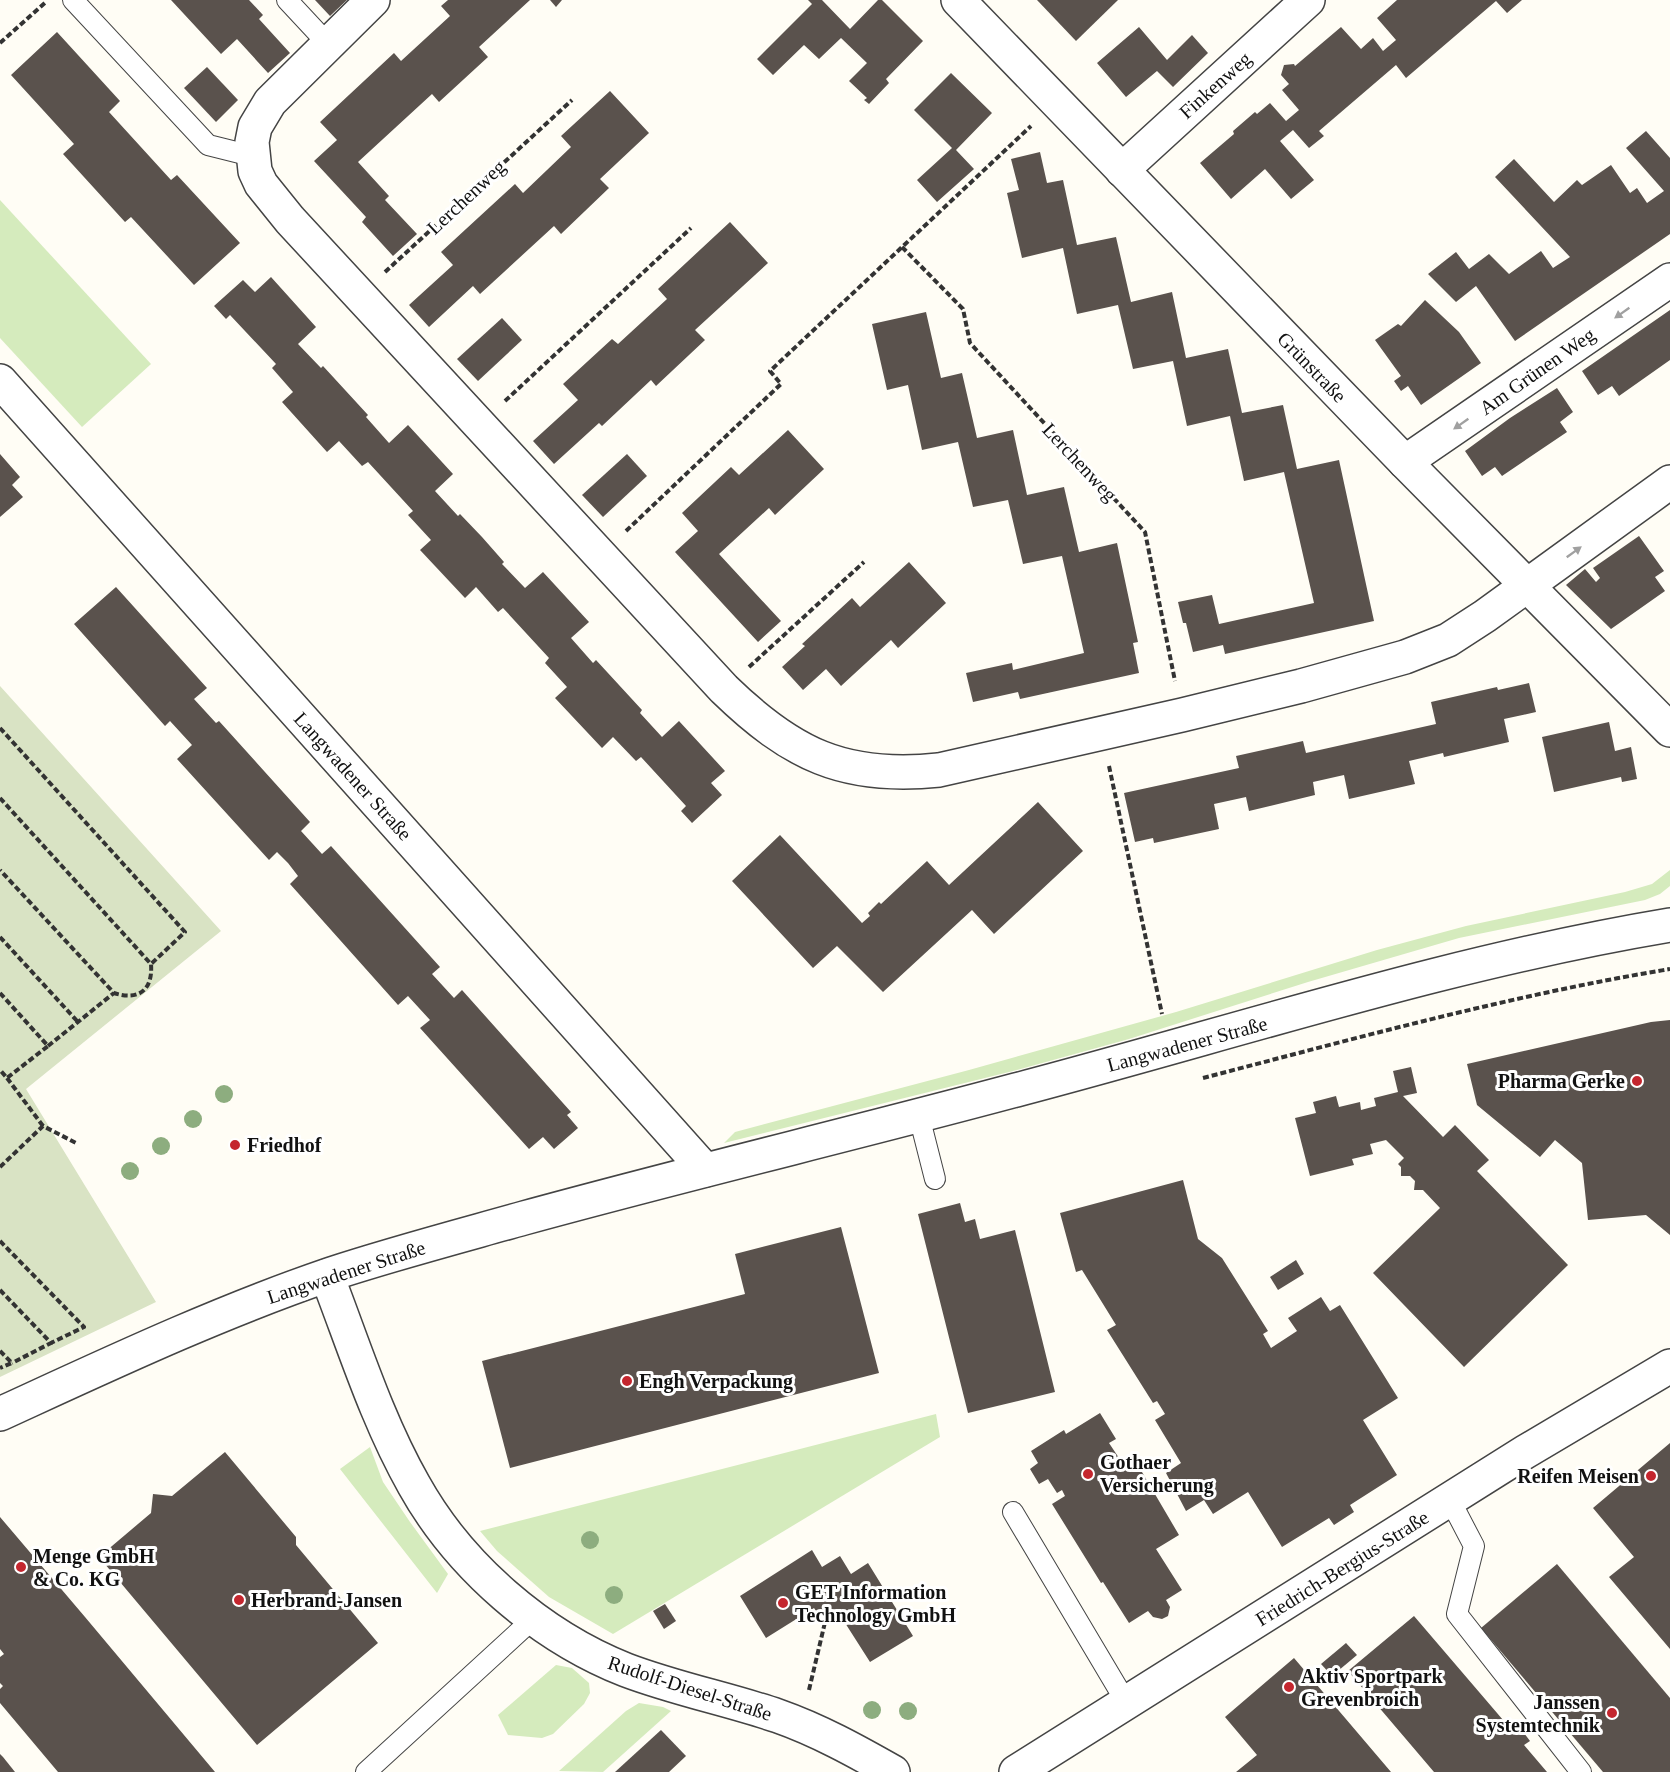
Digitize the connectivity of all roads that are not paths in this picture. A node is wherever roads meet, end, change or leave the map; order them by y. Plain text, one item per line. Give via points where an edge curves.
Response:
1 (73, 0) edge
2 (287, 0) edge
3 (374, 0) edge
4 (958, 0) edge
5 (1308, 0) edge
6 (328, 44) junction
7 (252, 156) junction
8 (1122, 170) junction
9 (1670, 280) edge
10 (0, 381) edge
11 (1405, 462) junction
12 (1670, 482) edge
13 (1527, 587) junction
14 (1670, 730) edge
15 (1670, 925) edge
16 (919, 1116) junction
17 (705, 1170) junction
18 (935, 1179) dead end
19 (327, 1276) junction
20 (1670, 1366) edge
21 (0, 1414) edge
22 (1450, 1500) junction
23 (1013, 1512) dead end
24 (533, 1619) junction
25 (1126, 1702) junction
26 (366, 1772) edge
27 (892, 1772) edge
28 (1016, 1772) edge
29 (1581, 1772) edge

1 - 7 lane via 208,145
2 - 6 lane
3 - 6 street
4 - 8 street, Grünstraße
5 - 8 street, Finkenweg
6 - 7 street via 265,108 255,127
7 - 13 street via 258,178 271,199 724,689 762,724 793,745 829,761 882,772 939,770 1301,686 1405,657 1448,640
8 - 11 street, Grünstraße
9 -> 11 street, Am Grünen Weg
10 - 17 street, Langwadener Straße
11 - 13 street, Grünstraße
13 -> 12 street
13 - 14 street, Grünstraße
15 - 16 street, Langwadener Straße via 1480,964
16 - 17 street, Langwadener Straße
16 - 18 lane
17 - 19 street, Langwadener Straße
19 - 21 street, Langwadener Straße via 194,1326
19 - 24 street, Rudolf-Diesel-Straße via 379,1411 415,1487 460,1551
20 - 22 street, Friedrich-Bergius-Straße
22 - 25 street, Friedrich-Bergius-Straße
22 - 29 lane via 1474,1546 1457,1614
23 - 25 lane
24 - 26 lane
24 - 27 street, Rudolf-Diesel-Straße via 624,1669 779,1716
25 - 28 street, Friedrich-Bergius-Straße

